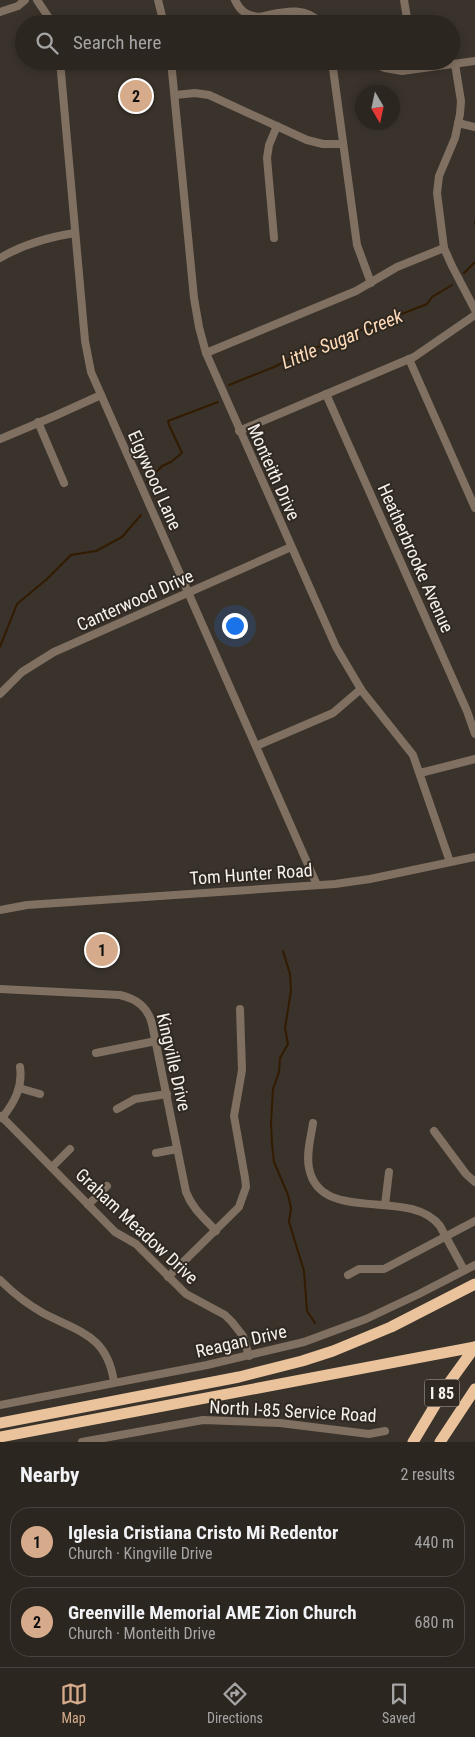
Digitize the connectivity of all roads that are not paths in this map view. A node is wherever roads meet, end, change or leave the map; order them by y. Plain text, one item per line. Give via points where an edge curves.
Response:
1 (25, 0) edge
2 (37, 0) edge
3 (158, 0) edge
4 (235, 0) edge
5 (404, 0) edge
6 (0, 12) edge
7 (46, 15) edge
8 (162, 15) edge
9 (249, 15) edge
10 (272, 15) edge
11 (310, 15) edge
12 (406, 15) edge
13 (475, 61) edge
14 (460, 63) edge
15 (61, 70) edge
16 (172, 70) edge
17 (333, 70) edge
18 (456, 70) edge
19 (175, 95) junction
20 (458, 123) junction
21 (277, 126) junction
22 (475, 127) edge
23 (343, 144) junction
24 (75, 233) junction
25 (274, 238) dead end
26 (444, 248) junction
27 (0, 258) edge
28 (372, 283) junction
29 (475, 310) edge
30 (475, 315) edge
31 (206, 353) junction
32 (409, 359) junction
33 (326, 394) junction
34 (101, 395) junction
35 (38, 422) junction
36 (239, 431) junction
37 (0, 439) edge
38 (64, 482) dead end
39 (475, 508) edge
40 (291, 547) junction
41 (188, 593) junction
42 (361, 690) junction
43 (0, 694) edge
44 (475, 734) edge
45 (256, 746) junction
46 (475, 759) edge
47 (420, 773) junction
48 (475, 857) edge
49 (450, 862) junction
50 (317, 885) junction
51 (0, 905) edge
52 (27, 905) junction
53 (0, 910) edge
54 (0, 989) edge
55 (240, 1009) dead end
56 (156, 1041) junction
57 (96, 1053) dead end
58 (20, 1067) dead end
59 (19, 1088) junction
60 (40, 1094) dead end
61 (167, 1094) junction
62 (117, 1109) dead end
63 (1, 1117) edge
64 (313, 1123) dead end
65 (434, 1131) dead end
66 (70, 1149) dead end
67 (177, 1149) junction
68 (156, 1153) dead end
69 (52, 1167) junction
70 (389, 1172) dead end
71 (475, 1182) edge
72 (107, 1186) dead end
73 (88, 1204) junction
74 (386, 1205) junction
75 (475, 1221) edge
76 (216, 1230) junction
77 (446, 1236) junction
78 (475, 1265) edge
79 (464, 1270) junction
80 (348, 1275) dead end
81 (168, 1276) junction
82 (0, 1280) edge
83 (475, 1284) edge
84 (475, 1347) edge
85 (248, 1356) junction
86 (114, 1382) junction
87 (475, 1389) edge
88 (0, 1404) edge
89 (0, 1423) edge
90 (385, 1431) dead end
91 (0, 1437) edge
92 (82, 1442) edge
93 (413, 1442) edge
94 (440, 1442) edge

1 - 6 street
2 - 7 street
3 - 8 street
4 - 9 street via 242,12
5 - 12 street
10 - 11 street via 299,11
13 - 14 street
15 - 24 street, Elgywood Lane
16 - 19 street, Monteith Drive
17 - 23 street
18 - 20 street via 461,101
19 - 21 street via 209,95
19 - 31 street, Monteith Drive via 194,298
20 - 22 street
20 - 26 street via 437,184
21 - 23 street via 314,142
21 - 25 street via 267,158
23 - 28 street via 357,245
24 - 27 street via 29,243
24 - 34 street, Elgywood Lane via 86,348 91,372
26 - 28 street via 398,267
26 - 29 street
28 - 31 street
30 - 32 street
31 - 36 street, Monteith Drive
32 - 33 street
32 - 39 street
33 - 36 street
33 - 44 street, Heatherbrooke Avenue
34 - 35 street
34 - 41 street, Elgywood Lane
35 - 37 street
35 - 38 street
36 - 40 street, Monteith Drive
40 - 41 street, Canterwood Drive
40 - 42 street, Monteith Drive via 333,642
41 - 43 street, Canterwood Drive via 47,656 22,672
41 - 45 street, Elgywood Lane
42 - 45 street via 333,713
42 - 47 street, Monteith Drive via 408,747
45 - 50 street, Elgywood Lane
46 - 47 street
47 - 49 street, Monteith Drive
48 - 49 street, Tom Hunter Road
49 - 50 street, Tom Hunter Road via 370,879
50 - 52 street, Tom Hunter Road
51 - 52 street, Tom Hunter Road
52 - 53 street, Tom Hunter Road
54 - 56 street, Kingville Drive via 128,997 138,1001 149,1014
55 - 76 street via 242,1070 234,1116 246,1187 239,1207
56 - 57 street
56 - 61 street, Kingville Drive
58 - 59 street
59 - 60 street
59 - 63 street via 14,1103
61 - 62 street via 135,1099
61 - 67 street, Kingville Drive
63 - 69 street, Graham Meadow Drive
64 - 74 street via 308,1163 319,1187 344,1201
65 - 71 street
66 - 69 street
67 - 68 street
67 - 76 street, Kingville Drive via 190,1201
69 - 73 street, Graham Meadow Drive
70 - 74 street
72 - 73 street
73 - 81 street, Graham Meadow Drive via 115,1232 136,1244
74 - 77 street via 424,1212 436,1221
75 - 77 street
76 - 81 street
77 - 79 street
77 - 80 street via 384,1269 359,1269
78 - 79 street, Reagan Drive
79 - 85 street, Reagan Drive via 344,1328
81 - 85 street, Graham Meadow Drive via 190,1297 232,1322 243,1336
82 - 86 street via 28,1304 91,1338 106,1356
83 - 89 highway via 391,1327 302,1361 230,1379
84 - 91 highway
84 - 93 highway, I 85
85 - 86 street, Reagan Drive
86 - 88 street, Reagan Drive
87 - 94 highway, I 85
90 - 92 street, North I-85 Service Road via 369,1434 280,1423 203,1420

